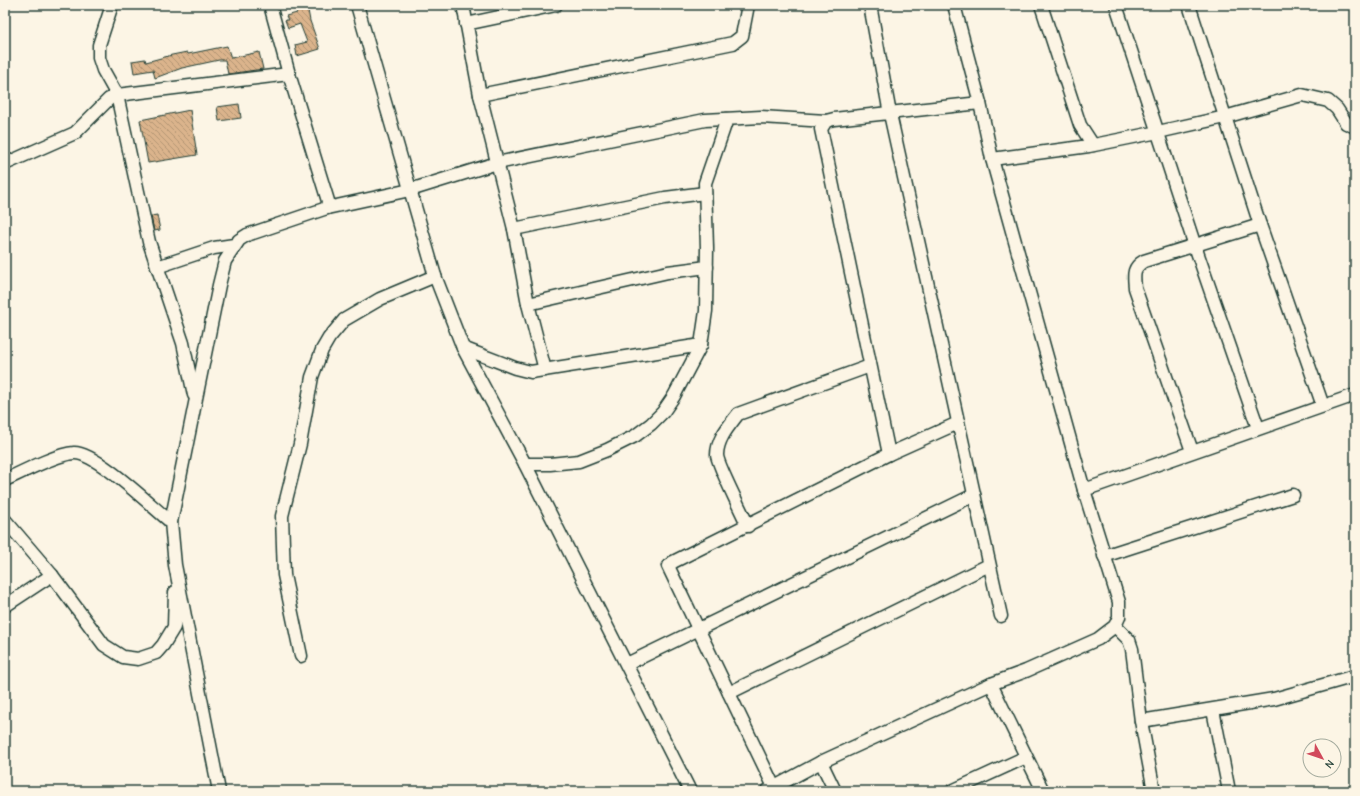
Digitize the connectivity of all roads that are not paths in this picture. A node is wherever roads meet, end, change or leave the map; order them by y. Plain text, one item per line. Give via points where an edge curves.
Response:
1 (112, 5) edge
2 (270, 5) edge
3 (357, 5) edge
4 (463, 5) edge
5 (556, 5) edge
6 (748, 5) edge
7 (870, 5) edge
8 (954, 5) edge
9 (1041, 5) edge
10 (1116, 5) edge
11 (1189, 5) edge
12 (466, 24) junction
13 (289, 74) junction
14 (117, 95) junction
15 (480, 95) junction
16 (980, 103) junction
17 (890, 114) junction
18 (1225, 117) junction
19 (727, 119) junction
20 (826, 121) junction
21 (1355, 127) edge
22 (1158, 132) junction
23 (1093, 145) junction
24 (992, 159) junction
25 (497, 163) junction
26 (5, 164) edge
27 (410, 190) junction
28 (704, 193) junction
29 (327, 208) junction
30 (1260, 225) junction
31 (514, 229) junction
32 (234, 245) junction
33 (1195, 246) junction
34 (157, 267) junction
35 (707, 267) junction
36 (435, 276) junction
37 (528, 304) junction
38 (701, 345) junction
39 (463, 348) junction
40 (870, 366) junction
41 (545, 370) junction
42 (1355, 395) edge
43 (195, 401) junction
44 (1322, 406) junction
45 (958, 423) junction
46 (1258, 428) junction
47 (1192, 450) junction
48 (889, 454) junction
49 (525, 464) junction
50 (5, 480) edge
51 (1084, 490) junction
52 (974, 495) junction
53 (1293, 495) dead end
54 (5, 520) edge
55 (171, 522) junction
56 (748, 526) junction
57 (1104, 556) junction
58 (175, 565) junction
59 (990, 565) junction
60 (52, 575) junction
61 (5, 606) edge
62 (1001, 616) dead end
63 (1115, 626) junction
64 (699, 631) junction
65 (301, 656) dead end
66 (627, 664) junction
67 (1355, 676) edge
68 (991, 684) junction
69 (729, 693) junction
70 (1214, 710) junction
71 (1141, 721) junction
72 (1026, 757) junction
73 (821, 762) junction
74 (771, 789) edge
75 (217, 790) edge
76 (690, 791) edge
77 (835, 791) edge
78 (952, 791) edge
79 (1043, 791) edge
80 (1154, 791) edge
81 (1229, 791) edge

1 - 14 street via 100,45 99,58
2 - 13 street
3 - 27 street
4 - 12 street
5 - 12 street
6 - 15 street via 742,36 733,43
7 - 17 street
8 - 16 street
9 - 23 street via 1080,125
10 - 22 street
11 - 18 street
12 - 15 street
13 - 14 street
13 - 29 street via 328,201
14 - 26 street via 109,99 75,133
14 - 34 street via 138,195
15 - 25 street
16 - 17 street
16 - 24 street
17 - 20 street
17 - 45 street
18 - 21 street via 1302,95 1328,101 1346,123
18 - 22 street
18 - 30 street
19 - 20 street via 761,117
19 - 25 street via 705,120
19 - 28 street via 704,183
20 - 40 street via 821,129
22 - 23 street
22 - 33 street
23 - 24 street
24 - 51 street
25 - 27 street
25 - 31 street
27 - 29 street
27 - 36 street
28 - 31 street via 665,198
28 - 35 street
29 - 32 street via 246,235
30 - 33 street
30 - 44 street
31 - 37 street
32 - 34 street via 214,248
32 - 43 street via 225,261
33 - 46 street
33 - 47 street via 1144,261 1134,270 1134,288
34 - 43 street via 184,343
35 - 37 street via 668,272
35 - 38 street via 706,311
36 - 39 street
36 - 65 street via 380,299 344,320 322,350 312,377 300,444 282,516 284,575
37 - 41 street
38 - 41 street
38 - 49 street via 663,412 635,436 579,461
39 - 41 street via 515,368 531,372
39 - 49 street
40 - 48 street
40 - 56 street via 738,414 725,431 717,456
42 - 44 street
43 - 55 street
44 - 46 street
45 - 48 street
45 - 52 street
46 - 47 street
47 - 51 street
48 - 56 street
49 - 66 street
50 - 55 street via 55,458 74,453 88,456 104,466
51 - 57 street
52 - 59 street
52 - 64 street
53 - 57 street
54 - 60 street
55 - 58 street
56 - 64 street via 668,566
57 - 63 street via 1119,602 1119,617
58 - 60 street via 174,627 156,653 138,659 123,656 104,645
58 - 75 street
59 - 62 street
59 - 69 street
60 - 61 street
63 - 68 street via 1098,639
63 - 71 street via 1128,640 1132,649
64 - 66 street
64 - 69 street
66 - 76 street
67 - 70 street via 1274,699
68 - 72 street
68 - 73 street
69 - 74 street
70 - 71 street
70 - 81 street
71 - 80 street
72 - 78 street
72 - 79 street
73 - 74 street
73 - 77 street

